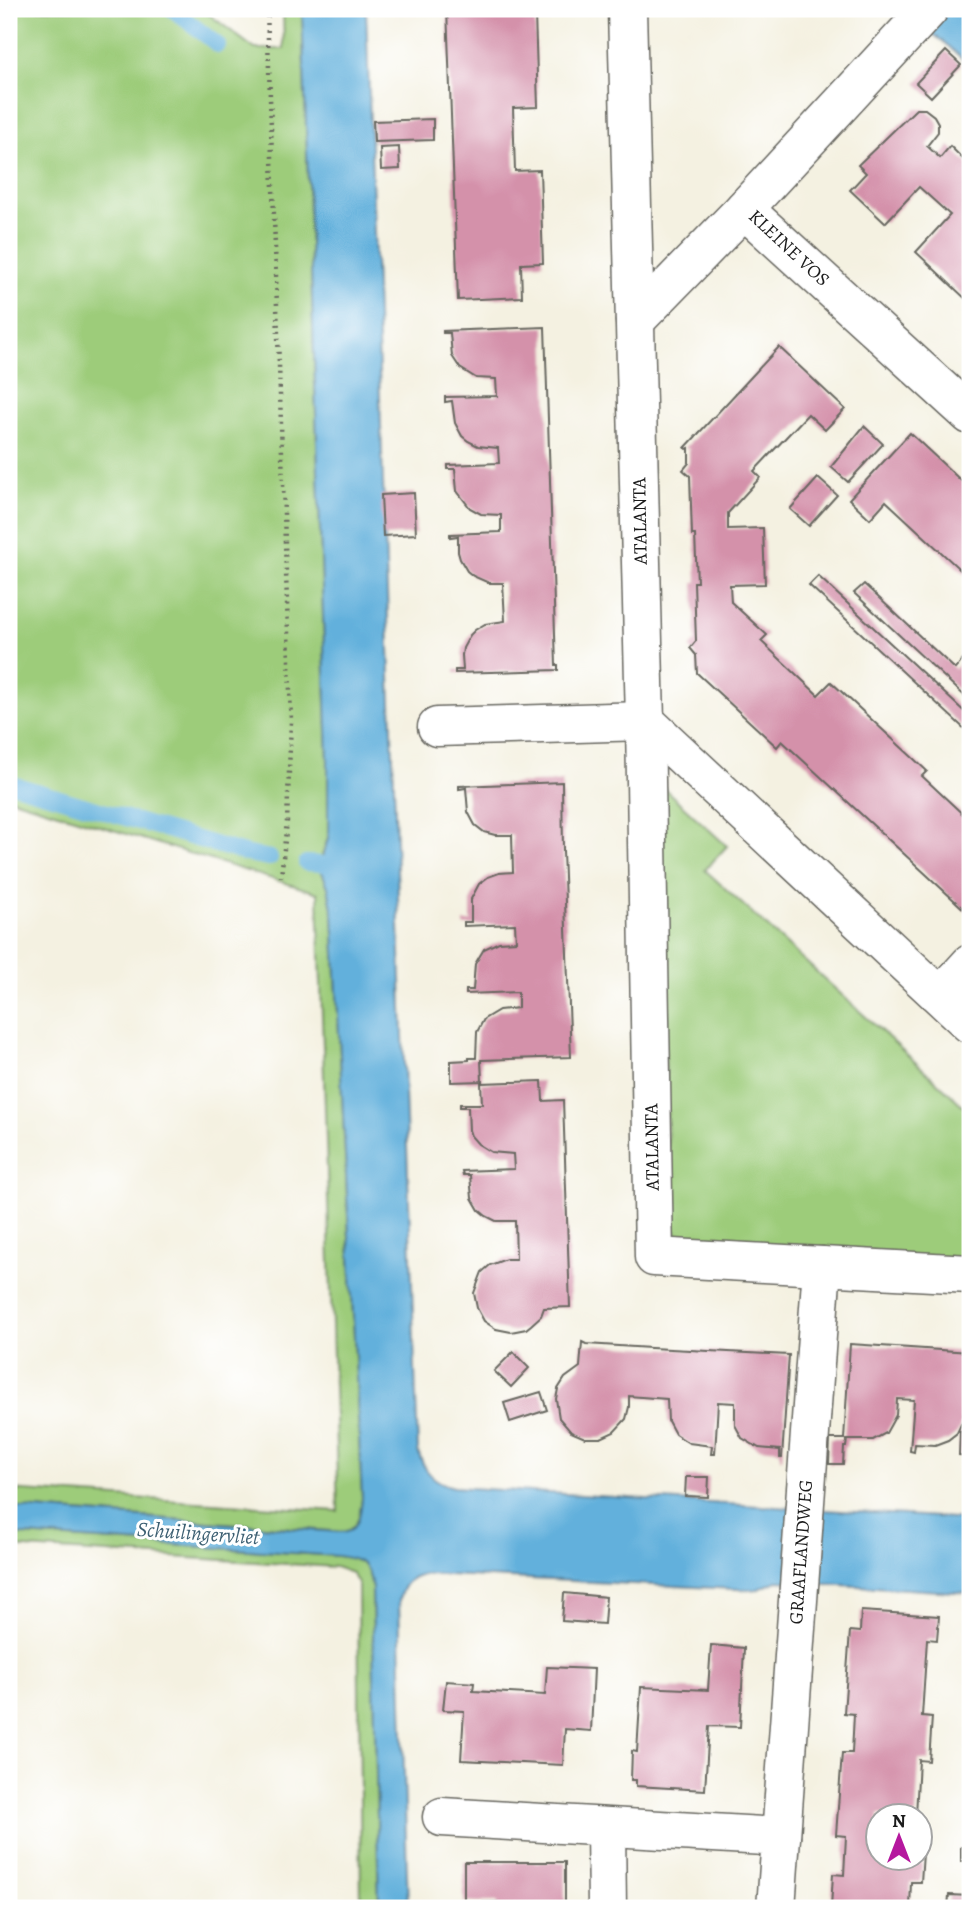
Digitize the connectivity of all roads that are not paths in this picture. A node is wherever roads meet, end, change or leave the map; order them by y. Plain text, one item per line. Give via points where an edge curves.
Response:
1 (627, 9) edge
2 (917, 22) edge
3 (744, 209) junction
4 (635, 321) junction
5 (970, 415) edge
6 (645, 721) junction
7 (437, 727) dead end
8 (970, 964) edge
9 (941, 996) junction
10 (970, 1024) edge
11 (822, 1266) junction
12 (970, 1274) edge
13 (442, 1817) dead end
14 (606, 1828) junction
15 (781, 1837) junction
16 (607, 1908) edge
17 (776, 1908) edge

1 - 4 street, ATALANTA
2 - 3 street, KLEINE VOS
3 - 4 street
3 - 5 street, KLEINE VOS
4 - 6 street, ATALANTA
6 - 7 street
6 - 9 street
6 - 11 street, ATALANTA via 654,1257
8 - 9 street
9 - 10 street
11 - 12 street, ATALANTA
11 - 15 street, GRAAFLANDWEG
13 - 14 street
14 - 15 street
14 - 16 street
15 - 17 street, GRAAFLANDWEG

